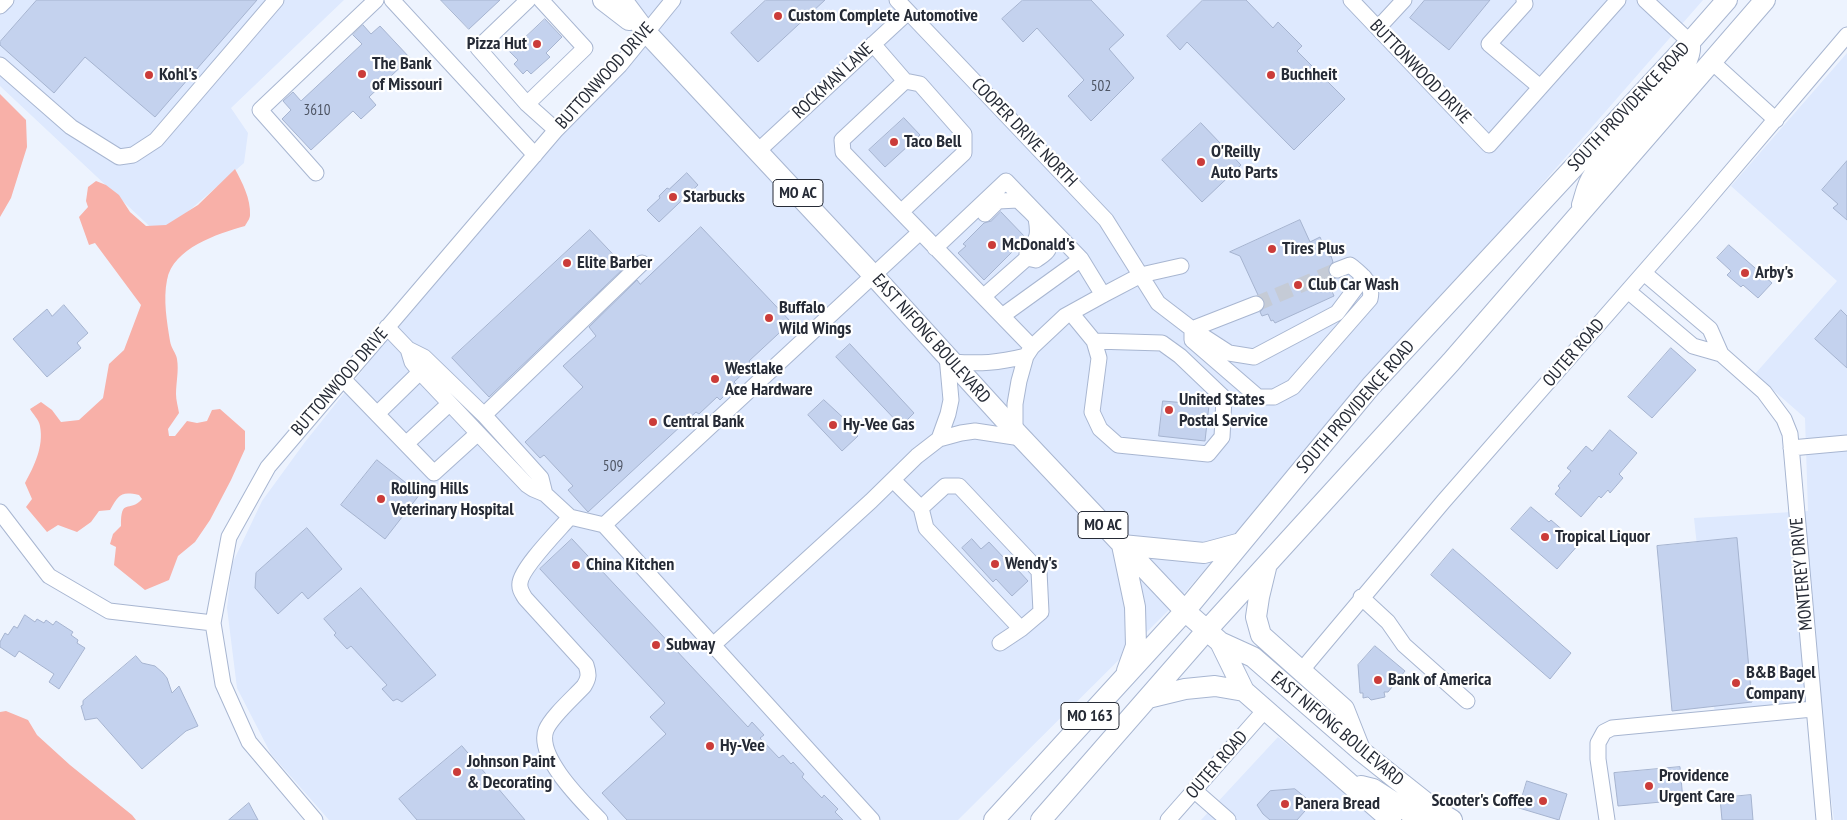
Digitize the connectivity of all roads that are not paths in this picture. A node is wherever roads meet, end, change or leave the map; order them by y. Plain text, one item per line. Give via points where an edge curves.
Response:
1 (6, 0) edge
2 (276, 0) edge
3 (376, 0) edge
4 (392, 0) edge
5 (528, 0) edge
6 (541, 0) edge
7 (603, 0) edge
8 (622, 0) edge
9 (673, 0) edge
10 (897, 0) edge
11 (1352, 0) edge
12 (1404, 0) edge
13 (1618, 0) edge
14 (1646, 0) edge
15 (1726, 0) edge
16 (1742, 0) edge
17 (1765, 0) edge
18 (1524, 2) edge
19 (0, 6) edge
20 (908, 12) junction
21 (1378, 28) junction
22 (646, 32) junction
23 (1847, 35) edge
24 (1690, 42) junction
25 (873, 44) junction
26 (1712, 61) junction
27 (0, 65) edge
28 (905, 81) junction
29 (1540, 87) junction
30 (528, 104) junction
31 (1776, 120) junction
32 (556, 130) junction
33 (758, 151) junction
34 (535, 155) junction
35 (316, 173) dead end
36 (901, 212) junction
37 (1579, 214) junction
38 (920, 232) junction
39 (939, 245) junction
40 (1081, 259) junction
41 (642, 262) dead end
42 (1181, 266) dead end
43 (1337, 270) tunnel mouth
44 (1644, 273) junction
45 (1141, 275) junction
46 (874, 276) junction
47 (1367, 283) junction
48 (1628, 291) junction
49 (1103, 295) junction
50 (984, 296) junction
51 (1256, 304) tunnel mouth
52 (1071, 313) junction
53 (1002, 316) junction
54 (387, 327) junction
55 (1192, 329) junction
56 (1094, 341) junction
57 (408, 349) junction
58 (1029, 351) junction
59 (1720, 354) junction
60 (950, 359) junction
61 (420, 372) junction
62 (343, 379) junction
63 (449, 404) junction
64 (377, 414) junction
65 (484, 415) junction
66 (477, 434) junction
67 (1018, 435) junction
68 (939, 439) junction
69 (1847, 443) edge
70 (406, 444) junction
71 (1791, 448) junction
72 (893, 480) junction
73 (545, 494) junction
74 (920, 508) junction
75 (0, 512) edge
76 (570, 517) junction
77 (604, 525) junction
78 (1241, 543) junction
79 (1122, 545) junction
80 (1266, 565) junction
81 (1361, 598) junction
82 (1185, 611) junction
83 (213, 623) junction
84 (1022, 629) junction
85 (1214, 636) junction
86 (1000, 643) dead end
87 (712, 646) junction
88 (1301, 671) junction
89 (1125, 676) junction
90 (1244, 691) junction
91 (1148, 698) junction
92 (1467, 701) dead end
93 (1813, 709) junction
94 (1265, 710) junction
95 (1361, 751) junction
96 (1347, 782) junction
97 (1195, 791) junction
98 (1434, 809) junction
99 (315, 820) edge
100 (600, 820) edge
101 (872, 820) edge
102 (994, 820) edge
103 (1041, 820) edge
104 (1168, 820) edge
105 (1228, 820) edge
106 (1391, 820) edge
107 (1452, 820) edge
108 (1607, 820) edge
109 (1824, 820) edge

1 - 19 street
2 - 27 street via 156,140 133,155 119,157 72,128
3 - 35 street via 260,110
4 - 34 street
5 - 30 street via 478,48
6 - 30 street via 585,48
7 - 22 main road, EAST NIFONG BOULEVARD / MO AC
8 - 22 main road, EAST NIFONG BOULEVARD / MO AC
9 - 22 street, BUTTONWOOD DRIVE
10 - 20 street, COOPER DRIVE NORTH
11 - 21 street, BUTTONWOOD DRIVE
12 - 21 street
13 - 29 street
14 - 24 street
15 - 24 main road, SOUTH PROVIDENCE ROAD / MO 163
16 - 26 main road via 1710,40 1708,51
17 - 26 main road, SOUTH PROVIDENCE ROAD / MO 163
18 - 29 street via 1489,44
20 - 25 street, ROCKMAN LANE
20 - 45 street, COOPER DRIVE NORTH via 1106,220
21 - 29 street, BUTTONWOOD DRIVE via 1489,145
22 - 32 street, BUTTONWOOD DRIVE via 620,65
22 - 33 main road, EAST NIFONG BOULEVARD / MO AC
23 - 31 street, OUTER ROAD
24 - 37 main road via 1691,53 1677,79 1591,178
24 - 78 main road, SOUTH PROVIDENCE ROAD / MO 163 via 1371,386
25 - 28 street
25 - 33 street, ROCKMAN LANE
26 - 31 street
26 - 37 main road, SOUTH PROVIDENCE ROAD / MO 163
28 - 36 street via 842,140 843,152
28 - 36 street via 920,84 964,134 964,154
30 - 32 street
31 - 44 street, OUTER ROAD
32 - 34 street, BUTTONWOOD DRIVE
33 - 46 main road, EAST NIFONG BOULEVARD / MO AC
34 - 54 street, BUTTONWOOD DRIVE
36 - 38 street
37 - 80 main road, SOUTH PROVIDENCE ROAD / MO 163 via 1451,362
38 - 39 street
38 - 46 street
39 - 40 street via 1006,181
39 - 50 street
39 - 50 street via 959,239 998,202 1018,200 1036,218 1038,233 1027,258
40 - 49 street
40 - 53 street
41 - 65 street
42 - 45 street
43 - 47 street via 1350,265
44 - 48 street, OUTER ROAD
44 - 59 street, MONTEREY DRIVE via 1710,328
45 - 49 street
45 - 55 street, COOPER DRIVE NORTH via 1158,302
46 - 60 main road, EAST NIFONG BOULEVARD / MO AC
46 - 77 street
47 - 55 street, COOPER DRIVE NORTH via 1337,313 1254,357 1229,353
47 - 55 street via 1370,299 1344,331 1293,387 1274,397 1258,397 1192,340
48 - 59 street, MONTEREY DRIVE via 1693,346
48 - 81 street, OUTER ROAD
49 - 52 street
50 - 53 street
51 - 55 street
52 - 56 street
52 - 58 street
53 - 58 street
54 - 57 street
54 - 62 street, BUTTONWOOD DRIVE
56 - 56 street via 1099,358 1092,412 1100,429 1118,445 1208,454 1222,437 1224,398 1162,343
57 - 61 street
57 - 65 street via 424,356
58 - 60 street via 1002,362 984,364
58 - 67 street via 1015,404
59 - 71 street, MONTEREY DRIVE via 1770,399 1784,419
60 - 67 main road, EAST NIFONG BOULEVARD / MO AC
60 - 68 street via 951,400
61 - 63 street
61 - 64 street
62 - 64 street
62 - 83 street, BUTTONWOOD DRIVE via 268,467 228,537
63 - 66 street
63 - 70 street
64 - 70 street
65 - 73 street via 541,478
66 - 70 street via 434,473
66 - 73 street via 527,485
67 - 68 street via 975,431
67 - 79 main road, EAST NIFONG BOULEVARD / MO AC
68 - 72 street
69 - 71 street
71 - 93 street, MONTEREY DRIVE
72 - 74 street
72 - 87 street
73 - 76 street
74 - 84 street via 926,528
74 - 84 street via 945,486 960,486 1039,571 1041,612
75 - 83 street via 49,576 109,611
76 - 77 street
76 - 100 street via 534,559 519,584 526,598 589,672 584,686 550,722 544,739 559,774
77 - 87 street
78 - 79 main road via 1204,553
78 - 82 main road, SOUTH PROVIDENCE ROAD / MO 163
79 - 82 main road, EAST NIFONG BOULEVARD / MO AC
79 - 89 main road via 1134,607 1136,646
80 - 85 main road, SOUTH PROVIDENCE ROAD / MO 163
80 - 88 main road via 1256,617 1261,636
81 - 88 street, OUTER ROAD
81 - 92 street via 1388,622 1404,645
82 - 85 main road, EAST NIFONG BOULEVARD / MO AC
82 - 89 main road, SOUTH PROVIDENCE ROAD / MO 163
83 - 99 street, BUTTONWOOD DRIVE via 223,684 249,742
84 - 86 street
85 - 90 main road, EAST NIFONG BOULEVARD
85 - 91 main road, SOUTH PROVIDENCE ROAD / MO 163
85 - 95 main road, EAST NIFONG BOULEVARD via 1253,657
87 - 101 street
88 - 95 main road via 1344,709
89 - 102 main road, SOUTH PROVIDENCE ROAD / MO 163
90 - 91 main road via 1215,686
90 - 94 main road, EAST NIFONG BOULEVARD
91 - 103 main road, SOUTH PROVIDENCE ROAD / MO 163
93 - 108 street via 1612,728 1604,732 1598,743 1598,759
93 - 109 street, MONTEREY DRIVE
94 - 96 main road, EAST NIFONG BOULEVARD
94 - 97 street, OUTER ROAD
95 - 98 main road, EAST NIFONG BOULEVARD
96 - 98 main road via 1373,789 1412,814 1424,817
96 - 106 main road, EAST NIFONG BOULEVARD
97 - 104 street, OUTER ROAD
97 - 105 street
98 - 107 main road, EAST NIFONG BOULEVARD

